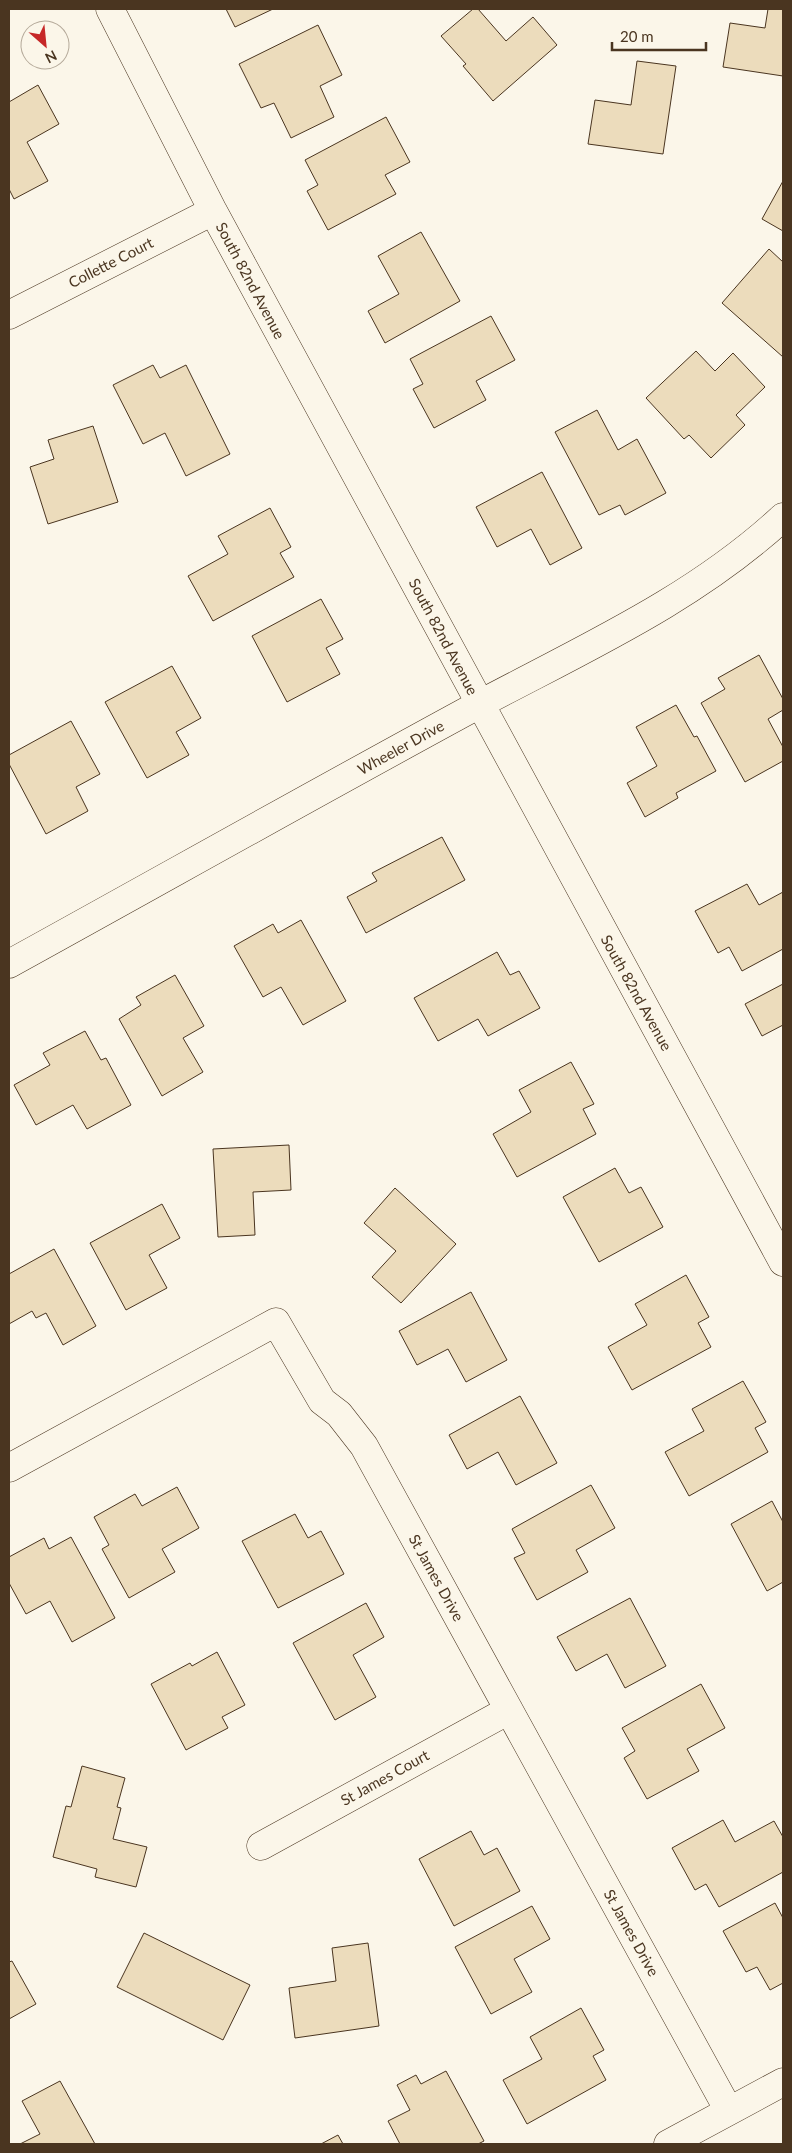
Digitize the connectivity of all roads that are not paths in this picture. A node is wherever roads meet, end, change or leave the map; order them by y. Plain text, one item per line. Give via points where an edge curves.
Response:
1 (110, 9) edge
2 (213, 211) junction
3 (9, 315) edge
4 (783, 517) edge
5 (480, 704) junction
6 (9, 964) edge
7 (783, 1262) edge
8 (9, 1468) edge
9 (509, 1710) junction
10 (261, 1846) dead end
11 (783, 2082) edge
12 (729, 2111) junction
13 (668, 2144) edge

1 - 2 street, South 82nd Avenue
2 - 3 street, Collette Court
2 - 5 street, South 82nd Avenue
4 - 5 street, Wheeler Drive via 724,565 655,611
5 - 6 street, Wheeler Drive
5 - 7 street, South 82nd Avenue
8 - 9 street, St James Drive via 276,1322 322,1401 339,1414 364,1446
9 - 10 street, St James Court
9 - 12 street, St James Drive
11 - 12 street
12 - 13 street

